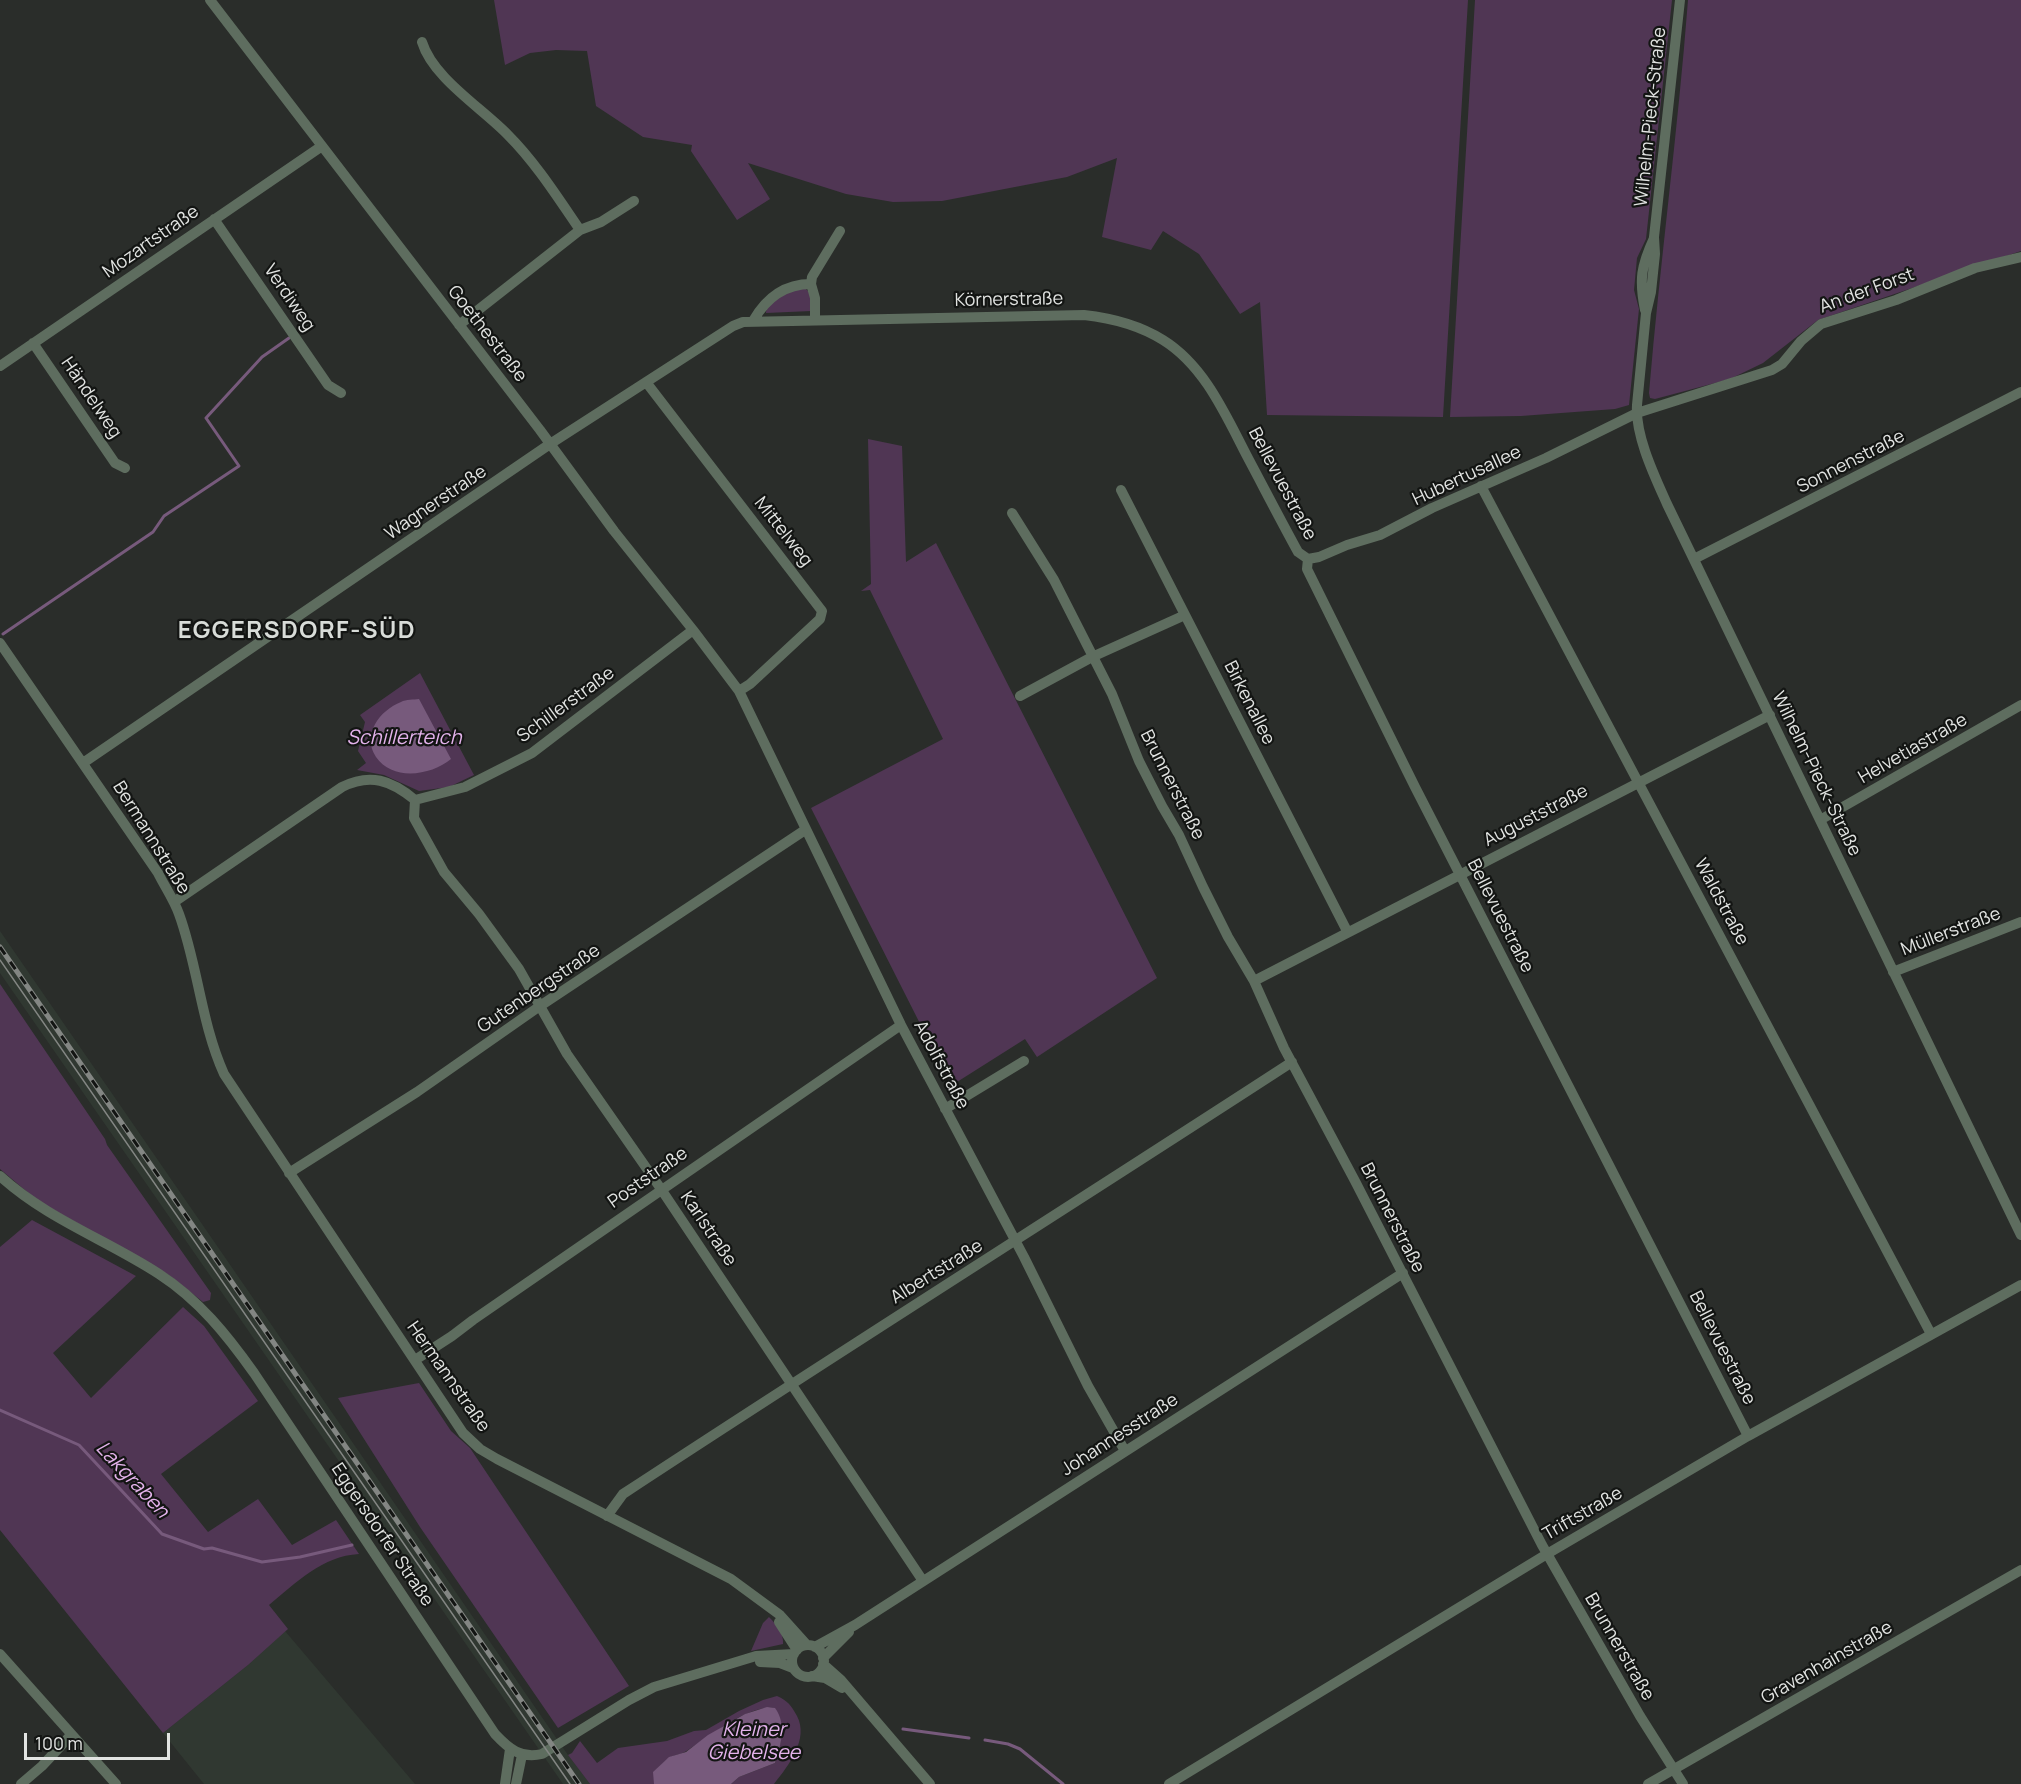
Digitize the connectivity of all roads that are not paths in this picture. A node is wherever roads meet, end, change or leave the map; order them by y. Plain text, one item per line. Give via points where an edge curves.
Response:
1 (210, 0) edge
2 (1680, 0) edge
3 (422, 42) dead end
4 (322, 146) junction
5 (634, 201) dead end
6 (213, 219) junction
7 (580, 230) junction
8 (840, 231) dead end
9 (2021, 257) edge
10 (811, 284) junction
11 (815, 320) junction
12 (753, 321) junction
13 (459, 326) junction
14 (33, 343) junction
15 (0, 366) edge
16 (646, 382) junction
17 (2021, 392) edge
18 (341, 393) dead end
19 (1225, 413) joint
20 (1637, 413) junction
21 (550, 444) junction
22 (125, 468) dead end
23 (1481, 486) junction
24 (1121, 490) dead end
25 (1012, 513) dead end
26 (1308, 558) junction
27 (1694, 559) junction
28 (1185, 615) junction
29 (693, 630) junction
30 (0, 643) edge
31 (1092, 657) junction
32 (738, 690) junction
33 (1020, 696) dead end
34 (2021, 705) edge
35 (1770, 715) junction
36 (83, 763) junction
37 (1638, 782) junction
38 (415, 800) junction
39 (1820, 820) junction
40 (806, 830) junction
41 (1460, 874) junction
42 (174, 902) junction
43 (2021, 922) edge
44 (1347, 931) junction
45 (1893, 972) junction
46 (1254, 981) junction
47 (540, 1006) junction
48 (901, 1025) junction
49 (1024, 1061) dead end
50 (1292, 1062) junction
51 (224, 1074) joint
52 (945, 1109) junction
53 (289, 1173) junction
54 (0, 1176) edge
55 (661, 1189) junction
56 (2021, 1234) edge
57 (1015, 1242) junction
58 (1402, 1274) junction
59 (2021, 1285) edge
60 (1932, 1334) junction
61 (415, 1360) junction
62 (791, 1383) junction
63 (1748, 1436) junction
64 (1125, 1452) junction
65 (607, 1516) junction
66 (1547, 1554) junction
67 (2021, 1570) edge
68 (923, 1581) junction
69 (855, 1625) junction
70 (803, 1649) junction
71 (0, 1654) edge
72 (823, 1661) junction
73 (739, 1662) junction
74 (794, 1668) junction
75 (812, 1676) junction
76 (852, 1695) junction
77 (71, 1735) junction
78 (510, 1749) junction
79 (522, 1755) junction
80 (1674, 1770) junction
81 (21, 1784) edge
82 (116, 1784) edge
83 (505, 1784) edge
84 (516, 1784) edge
85 (930, 1784) edge
86 (1169, 1784) edge
87 (1648, 1784) edge
88 (1683, 1784) edge

1 - 4 street, Goethestraße
2 - 20 street, Wilhelm-Pieck-Straße
3 - 7 street via 425,53 450,82 509,136 536,167
4 - 6 street, Mozartstraße
4 - 13 street, Goethestraße
5 - 7 street via 602,222
6 - 14 street, Mozartstraße
6 - 18 street, Verdiweg via 328,385
7 - 13 street
8 - 10 street via 814,272
9 - 20 street, An der Forst via 1975,268 1896,300 1821,324 1772,370
10 - 11 street
10 - 12 street via 797,284 776,294
11 - 12 street, Körnerstraße
11 - 19 street, Körnerstraße via 1106,317 1146,331 1177,350
12 - 16 street, Wagnerstraße via 733,326
13 - 21 street, Goethestraße
14 - 15 street, Mozartstraße
14 - 22 street, Händelweg via 115,463
16 - 21 street, Wagnerstraße
16 - 32 street, Mittelweg via 822,611 820,619 750,684
17 - 27 street, Sonnenstraße
19 - 26 street, Bellevuestraße via 1298,552
20 - 23 street, Hubertusallee
20 - 27 street, Wilhelm-Pieck-Straße via 1658,484
21 - 29 street, Goethestraße
21 - 36 street, Wagnerstraße
23 - 26 street, Hubertusallee via 1380,535
23 - 37 street, Waldstraße
24 - 28 street, Birkenallee
25 - 31 street, Brunnerstraße via 1054,580
26 - 41 street, Bellevuestraße via 1307,569
27 - 35 street, Wilhelm-Pieck-Straße
28 - 31 street
28 - 44 street, Birkenallee
29 - 32 street, Goethestraße
29 - 38 street, Schillerstraße via 531,753 465,787
30 - 36 street, Bermannstraße
31 - 33 street
31 - 46 street, Brunnerstraße via 1139,761
32 - 40 street, Adolfstraße
34 - 39 street, Helvetiastraße
35 - 37 street, Auguststraße
35 - 39 street, Wilhelm-Pieck-Straße
36 - 42 street, Bermannstraße
37 - 41 street, Auguststraße
37 - 60 street, Waldstraße
38 - 42 street via 384,782 352,782
38 - 47 street, Karlstraße via 414,818 428,846 519,969
39 - 45 street, Wilhelm-Pieck-Straße
40 - 47 street, Gutenbergstraße
40 - 48 street, Adolfstraße
41 - 44 street, Auguststraße
41 - 63 street, Bellevuestraße
42 - 51 street, Bermannstraße via 212,1044
43 - 45 street, Müllerstraße
44 - 46 street, Auguststraße
45 - 56 street, Wilhelm-Pieck-Straße
46 - 50 street, Brunnerstraße
47 - 53 street, Gutenbergstraße via 417,1092
47 - 55 street, Karlstraße via 567,1054
48 - 52 street, Adolfstraße
48 - 55 street, Poststraße
49 - 52 street
50 - 57 street, Albertstraße
50 - 58 street, Brunnerstraße
51 - 53 street, Hermannstraße
52 - 57 street, Adolfstraße
53 - 61 street, Hermannstraße
54 - 78 street, Eggersdorfer Straße via 54,1216 160,1275 211,1317 254,1373 495,1734
55 - 61 street, Poststraße
55 - 62 street, Karlstraße
57 - 62 street, Albertstraße
57 - 64 street, Adolfstraße
58 - 64 street, Johannesstraße
58 - 66 street, Brunnerstraße
59 - 60 street, Triftstraße
60 - 63 street, Triftstraße
61 - 65 street, Hermannstraße via 463,1433 480,1449
62 - 65 street, Albertstraße via 623,1494
62 - 68 street, Karlstraße
63 - 66 street, Triftstraße
64 - 68 street, Johannesstraße
65 - 70 street, Hermannstraße via 731,1579 758,1597 789,1623
66 - 80 street, Brunnerstraße
66 - 86 street, Triftstraße
67 - 80 street, Gravenhainstraße
68 - 69 street, Johannesstraße
69 - 70 street, Johannesstraße
69 - 72 street, Johannesstraße
70 - 72 street via 820,1652
70 - 73 street
70 - 74 street via 792,1660
71 - 77 street
72 - 75 street via 821,1670
72 - 76 street
73 - 74 street via 768,1662
73 - 79 street via 654,1687 548,1752
74 - 75 street via 801,1676
75 - 76 street via 825,1678
76 - 85 street
77 - 81 street
77 - 82 street
78 - 79 street, Eggersdorfer Straße
78 - 83 street
79 - 84 street
80 - 87 street, Gravenhainstraße
80 - 88 street, Brunnerstraße

